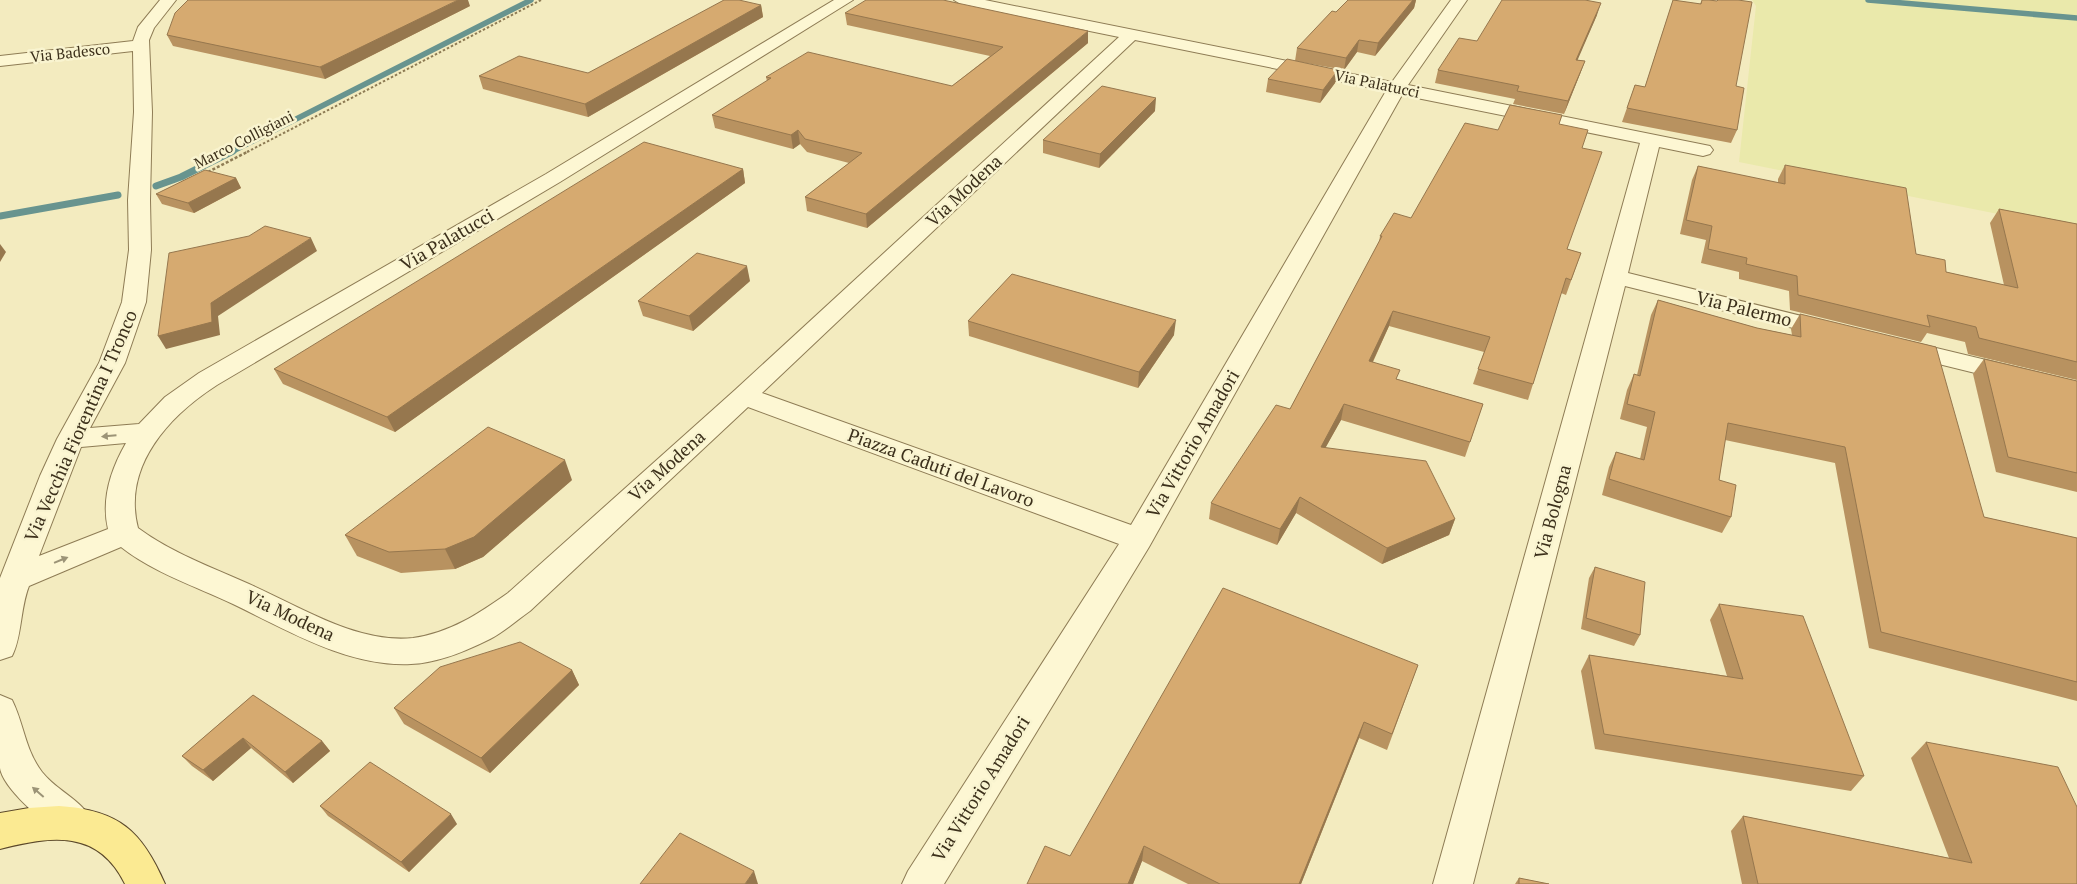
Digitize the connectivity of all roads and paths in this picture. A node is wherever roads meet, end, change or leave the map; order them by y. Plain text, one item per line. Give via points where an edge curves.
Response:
1 (168, 0) edge
2 (541, 0) edge
3 (845, 0) edge
4 (962, 0) edge
5 (1459, 0) edge
6 (1132, 34) junction
7 (140, 45) junction
8 (0, 61) edge
9 (1397, 88) junction
10 (1651, 139) junction
11 (1704, 150) dead end
12 (205, 174) edge
13 (1616, 278) junction
14 (1854, 336) edge
15 (1882, 343) edge
16 (2077, 390) edge
17 (744, 396) junction
18 (147, 432) junction
19 (71, 439) junction
20 (124, 534) junction
21 (1138, 539) junction
22 (16, 578) junction
23 (0, 646) edge
24 (0, 710) edge
25 (75, 824) junction
26 (0, 831) edge
27 (145, 884) edge
28 (922, 884) edge
29 (1452, 884) edge

1 - 7 street, Via Vecchia Fiorentina I Tronco via 146,27
2 - 12 path, Marco Colligiani
3 - 18 street, Via Palatucci via 553,178 208,380 170,407
4 - 6 street, Via Palatucci
5 - 9 street, Via Vittorio Amadori
6 - 9 street, Via Palatucci
6 - 17 street, Via Modena
7 - 8 street, Via Badesco
7 - 19 street, Via Vecchia Fiorentina I Tronco via 143,112 136,294 112,363
9 - 10 street, Via Palatucci
9 - 21 street, Via Vittorio Amadori
10 - 11 street, Via Palatucci
10 - 13 street, Via Bologna
13 - 14 street, Via Palermo
13 - 29 street, Via Bologna
15 - 16 street
17 - 20 street, Via Modena via 502,616 441,646 398,652 360,647 160,557
17 - 21 street, Piazza Caduti del Lavoro
18 -> 19 street
18 - 20 street, Via Palatucci via 136,452 120,499
19 - 22 street, Via Vecchia Fiorentina I Tronco
22 -> 20 street
21 - 28 street, Via Vittorio Amadori
22 - 23 street, Via Vecchia Fiorentina I Tronco via 6,604
25 -> 24 street via 30,785 14,761
25 - 26 main road via 36,824
25 - 27 main road via 117,840

